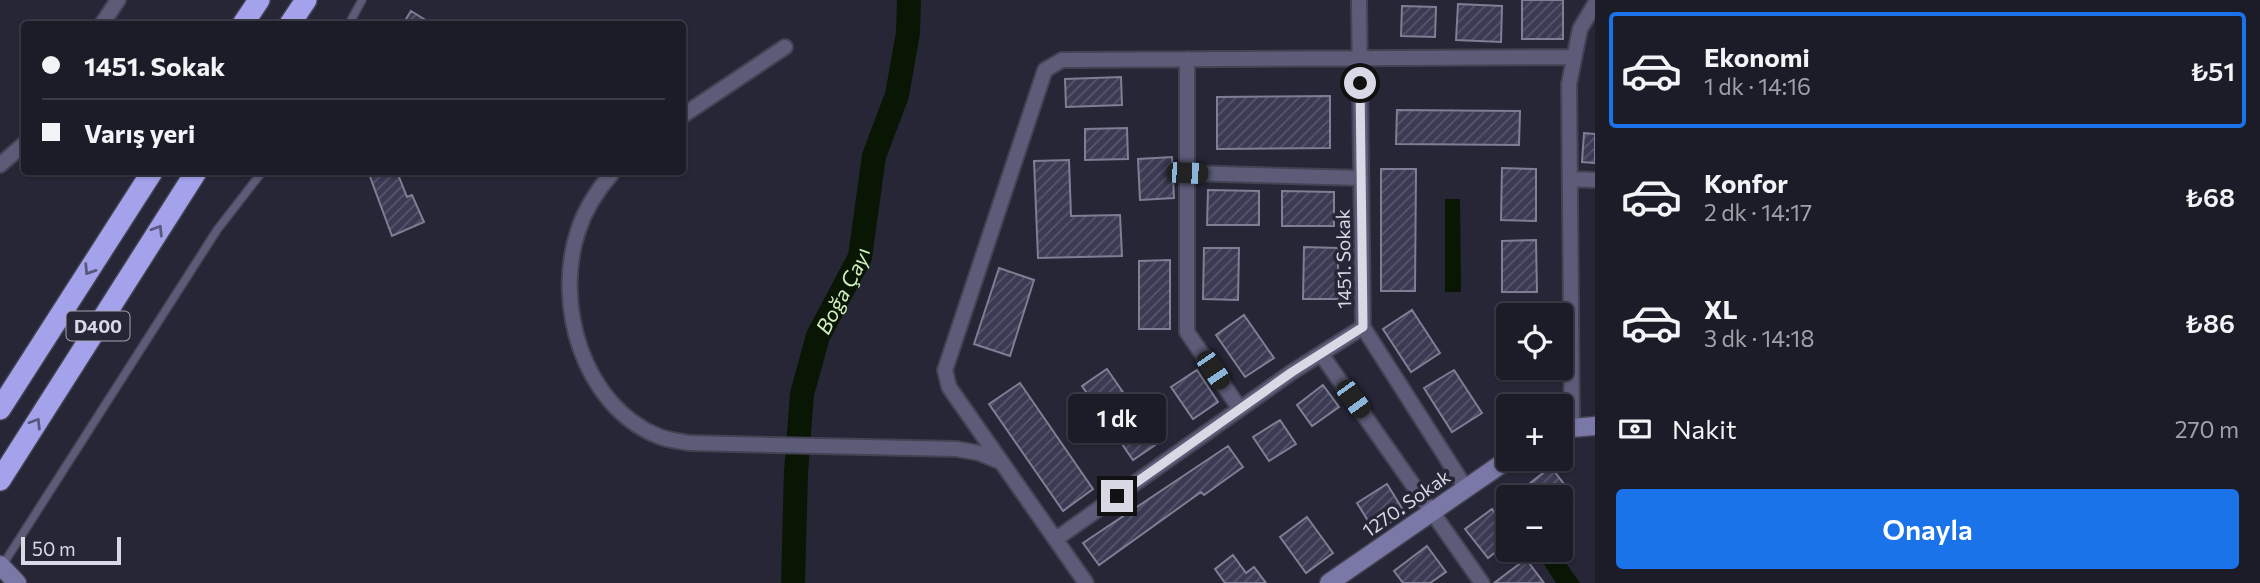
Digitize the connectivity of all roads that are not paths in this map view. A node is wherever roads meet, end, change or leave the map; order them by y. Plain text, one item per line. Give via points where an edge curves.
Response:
1 (117, 0) edge
2 (258, 0) edge
3 (306, 0) edge
4 (362, 0) edge
5 (1359, 0) edge
6 (1595, 4) edge
7 (104, 21) edge
8 (245, 21) edge
9 (292, 21) edge
10 (351, 21) edge
11 (785, 47) dead end
12 (1574, 57) junction
13 (1359, 59) junction
14 (1187, 60) junction
15 (686, 113) edge
16 (21, 147) edge
17 (0, 165) edge
18 (1187, 173) junction
19 (150, 175) edge
20 (193, 175) edge
21 (259, 175) edge
22 (611, 175) edge
23 (1361, 178) junction
24 (1570, 179) junction
25 (1595, 180) edge
26 (1363, 327) junction
27 (1321, 354) junction
28 (1567, 394) edge
29 (0, 409) edge
30 (1240, 409) junction
31 (1595, 426) edge
32 (1573, 427) edge
33 (1002, 463) junction
34 (1496, 467) edge
35 (0, 480) edge
36 (1465, 487) junction
37 (1433, 510) junction
38 (1056, 539) junction
39 (1, 566) edge
40 (17, 583) edge
41 (1086, 583) edge
42 (1329, 583) edge
43 (1482, 583) edge

1 - 7 street
2 - 8 highway
3 - 9 highway
4 - 10 lane
5 - 13 street, 1451. Sokak
6 - 12 street via 1580,29
11 - 15 street
12 - 13 street
12 - 24 street via 1569,84
13 - 14 street
13 - 23 street, 1451. Sokak
14 - 18 street
14 - 33 street via 1062,60 1045,70 945,370 949,387
16 - 17 street
18 - 23 street
18 - 30 street via 1187,332
19 -> 29 highway
35 -> 20 highway, D400
21 - 39 lane via 217,230
22 - 33 street via 578,229 570,264 575,333 588,369 605,395 629,418 658,436 689,443 957,449
23 - 26 street, 1451. Sokak
24 - 25 street
24 - 28 street
26 - 27 street
26 - 36 street, 1451. Sokak
27 - 30 street
27 - 37 street
30 - 38 street
31 - 32 street
33 - 38 street
34 - 36 street, 1270. Sokak
36 - 37 street, 1270. Sokak
37 - 42 street, 1270. Sokak
37 - 43 street
38 - 41 street
39 - 40 street

